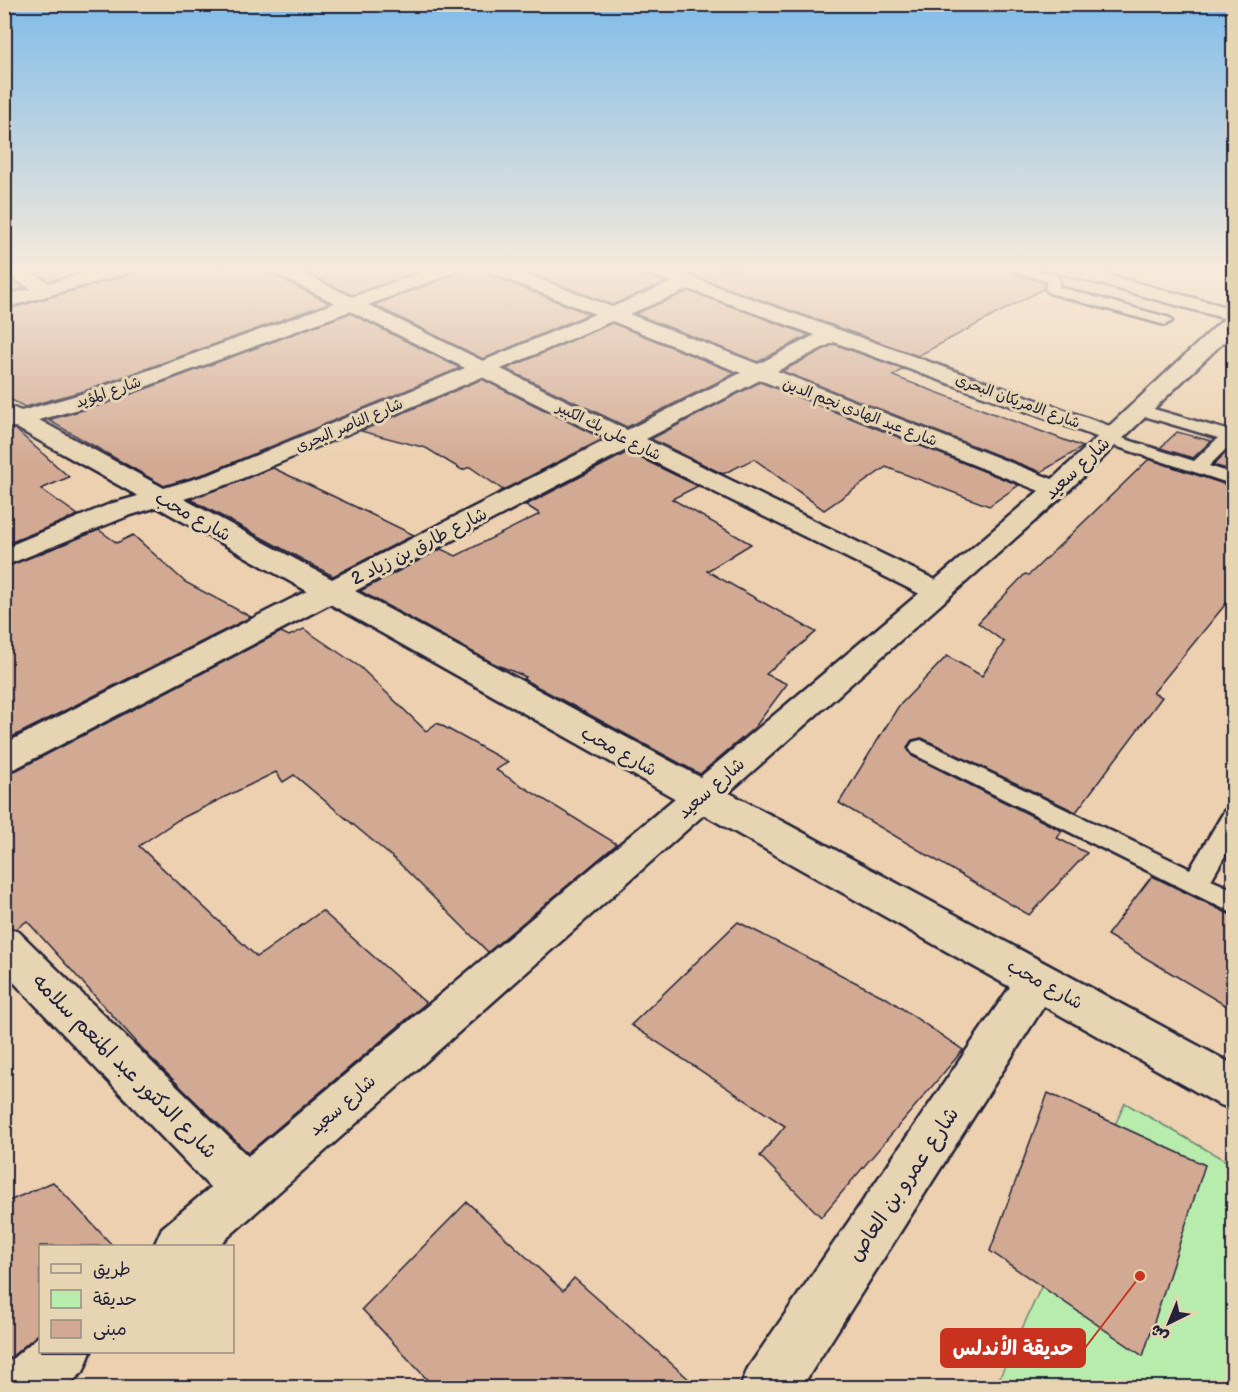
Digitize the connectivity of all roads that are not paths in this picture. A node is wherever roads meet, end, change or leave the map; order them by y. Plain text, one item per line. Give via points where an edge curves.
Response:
1 (269, 334) edge
2 (412, 334) edge
3 (566, 334) edge
4 (663, 334) edge
5 (833, 334) joint
6 (1219, 334) edge
7 (483, 369) junction
8 (759, 372) junction
9 (1140, 410) junction
10 (9, 417) edge
11 (1231, 434) edge
12 (1111, 437) junction
13 (627, 440) junction
14 (1197, 468) junction
15 (1233, 480) edge
16 (1056, 489) junction
17 (160, 498) junction
18 (4, 558) edge
19 (330, 592) junction
20 (938, 592) junction
21 (921, 748) dead end
22 (4, 759) edge
23 (701, 796) junction
24 (1233, 816) edge
25 (1195, 884) junction
26 (1233, 903) edge
27 (4, 944) edge
28 (1038, 980) junction
29 (1233, 1089) edge
30 (245, 1188) junction
31 (181, 1245) edge
32 (62, 1353) edge
33 (22, 1388) edge
34 (768, 1388) edge

1 - 10 street, شارع المؤيد via 96,397
2 - 7 street, شارع على بك الكبير
3 - 7 street, شارع الناصر البحرى
4 - 8 street, شارع عبد الهادى نجم الدين
5 - 8 street, شارع طارق بن زياد 2
5 - 12 street, شارع الامريكان البحرى
6 - 9 street, شارع سعيد
7 - 13 street, شارع على بك الكبير
7 - 17 street, شارع الناصر البحرى via 220,479
8 - 13 street, شارع طارق بن زياد 2
8 - 16 street, شارع عبد الهادى نجم الدين
9 - 11 lane
9 - 12 street, شارع سعيد
10 - 17 street, شارع محب
11 - 14 lane
12 - 14 lane
12 - 16 street, شارع سعيد
13 - 19 street, شارع طارق بن زياد 2
13 - 20 street, شارع على بك الكبير
14 - 15 lane
16 - 20 street, شارع سعيد
17 - 18 street, شارع الناصر البحرى via 100,517
17 - 19 street, شارع محب
19 - 22 street, شارع طارق بن زياد 2
19 - 23 street, شارع محب
20 - 23 street, شارع سعيد
21 - 25 lane
23 - 28 street, شارع محب
23 - 30 street, شارع سعيد
24 - 25 lane
25 - 26 lane
27 - 30 street, شارع الدكتور عبد المنعم سلامه
28 - 29 street, شارع محب
28 - 34 street, شارع عمرو بن العاص
30 - 31 street, شارع سعيد
32 - 33 street

